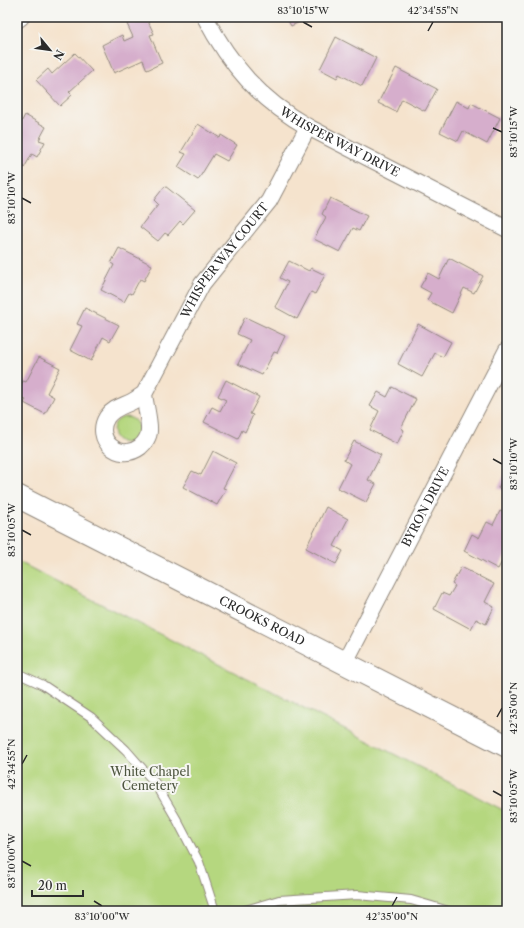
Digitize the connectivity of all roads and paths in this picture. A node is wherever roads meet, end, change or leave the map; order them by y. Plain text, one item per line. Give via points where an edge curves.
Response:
1 (21, 17) edge
2 (205, 17) edge
3 (17, 20) edge
4 (308, 128) junction
5 (507, 229) edge
6 (507, 350) edge
7 (144, 394) dead end
8 (17, 496) edge
9 (344, 664) junction
10 (17, 673) edge
11 (507, 746) edge
12 (214, 911) edge
13 (242, 911) edge
14 (449, 911) edge

1 - 3 street
2 - 4 street, WHISPER WAY DRIVE via 232,63 267,100
4 - 5 street, WHISPER WAY DRIVE
4 - 7 street, WHISPER WAY COURT via 269,201 202,284
6 - 9 street, BYRON DRIVE
8 - 9 main road, CROOKS ROAD
9 - 11 main road, CROOKS ROAD
10 - 12 lane via 43,685 91,717 126,750 156,784 199,862
13 - 14 lane via 279,900 357,895 411,900

